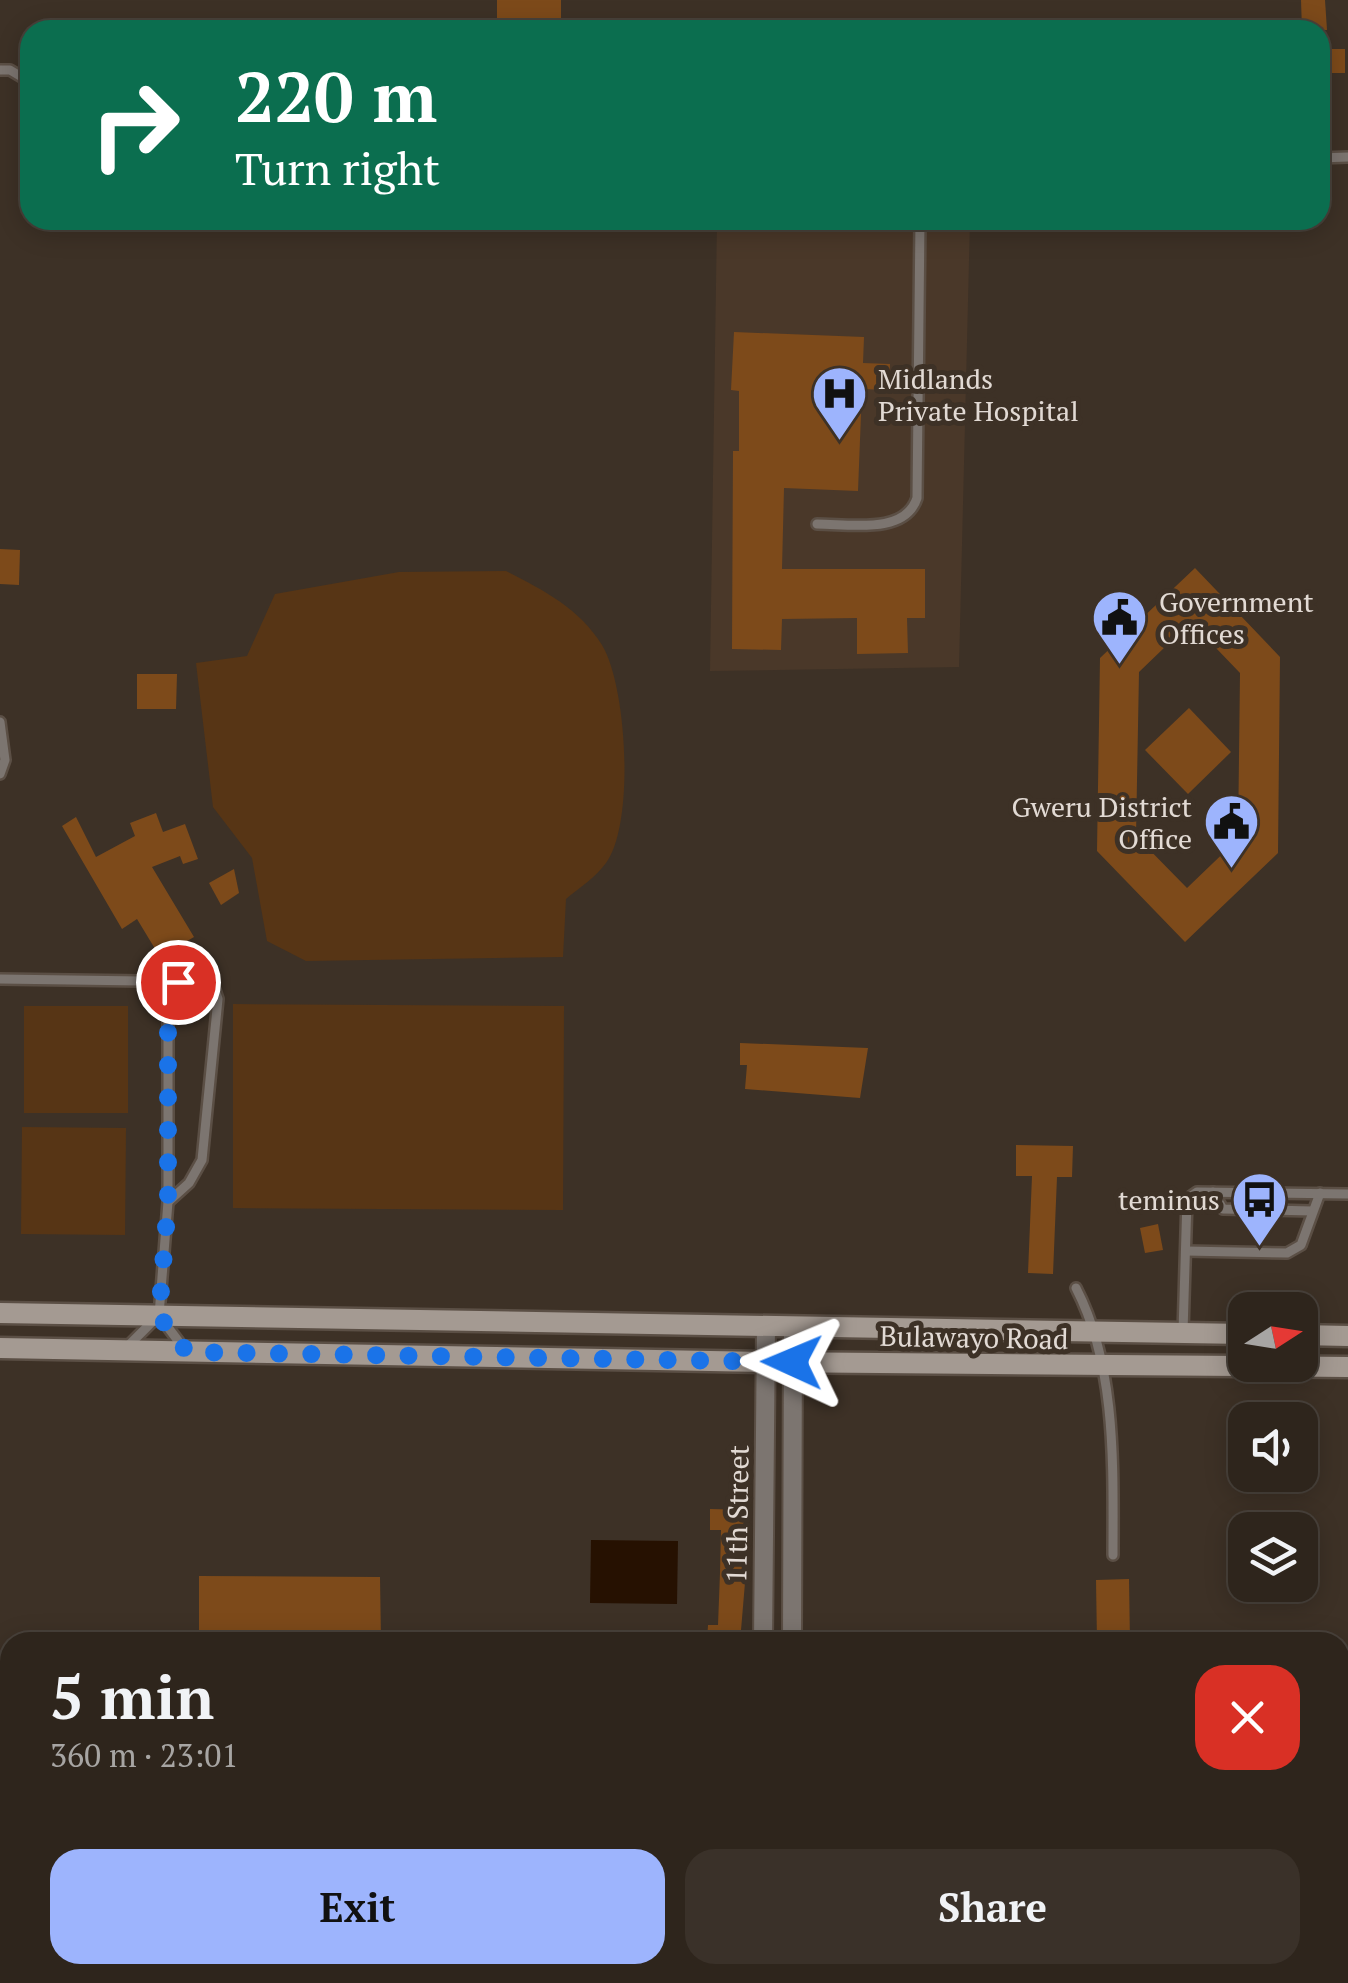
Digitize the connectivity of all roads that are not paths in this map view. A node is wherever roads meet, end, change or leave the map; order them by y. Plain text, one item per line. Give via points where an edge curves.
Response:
1 (920, 230) edge
2 (817, 524) dead end
3 (0, 722) edge
4 (0, 774) edge
5 (0, 979) edge
6 (160, 989) junction
7 (1213, 1192) junction
8 (1320, 1193) junction
9 (1348, 1194) edge
10 (168, 1202) junction
11 (1312, 1211) junction
12 (1186, 1251) junction
13 (1076, 1288) dead end
14 (0, 1313) edge
15 (159, 1316) junction
16 (766, 1326) junction
17 (793, 1327) junction
18 (1183, 1332) junction
19 (1098, 1333) junction
20 (1228, 1333) edge
21 (1318, 1335) edge
22 (1348, 1336) edge
23 (0, 1348) edge
24 (122, 1350) junction
25 (187, 1352) junction
26 (766, 1362) junction
27 (792, 1362) junction
28 (1100, 1366) junction
29 (1348, 1367) edge
30 (1113, 1555) dead end
31 (763, 1632) edge
32 (792, 1632) edge

1 - 2 lane via 917,498 898,522
3 - 4 lane
5 - 6 lane via 142,981
6 - 10 lane via 168,1006
6 - 10 lane via 198,981 216,990 218,1000 202,1160
7 - 8 lane
7 - 11 lane via 1223,1210
7 - 12 lane via 1187,1198
8 - 9 lane
8 - 11 lane
10 - 15 lane
11 - 12 lane via 1301,1244 1287,1253
12 - 18 lane
13 - 19 lane
14 - 15 street, Bulawayo Road
15 - 16 street, Bulawayo Road
15 - 24 lane
15 - 25 lane
16 - 17 street, Bulawayo Road
16 - 26 street, 11th Street
17 - 19 street, Bulawayo Road
17 - 27 street, 11th Street
18 - 19 street, Bulawayo Road
18 - 20 street, Bulawayo Road
19 - 28 lane
21 - 22 street
23 - 24 street, Bulawayo Road
24 - 25 street, Bulawayo Road
25 - 26 street, Bulawayo Road
26 - 27 street, Bulawayo Road
26 - 31 street, 11th Street
27 - 28 street, Bulawayo Road
27 - 32 street, 11th Street
28 - 29 street, Bulawayo Road
28 - 30 lane via 1113,1482

